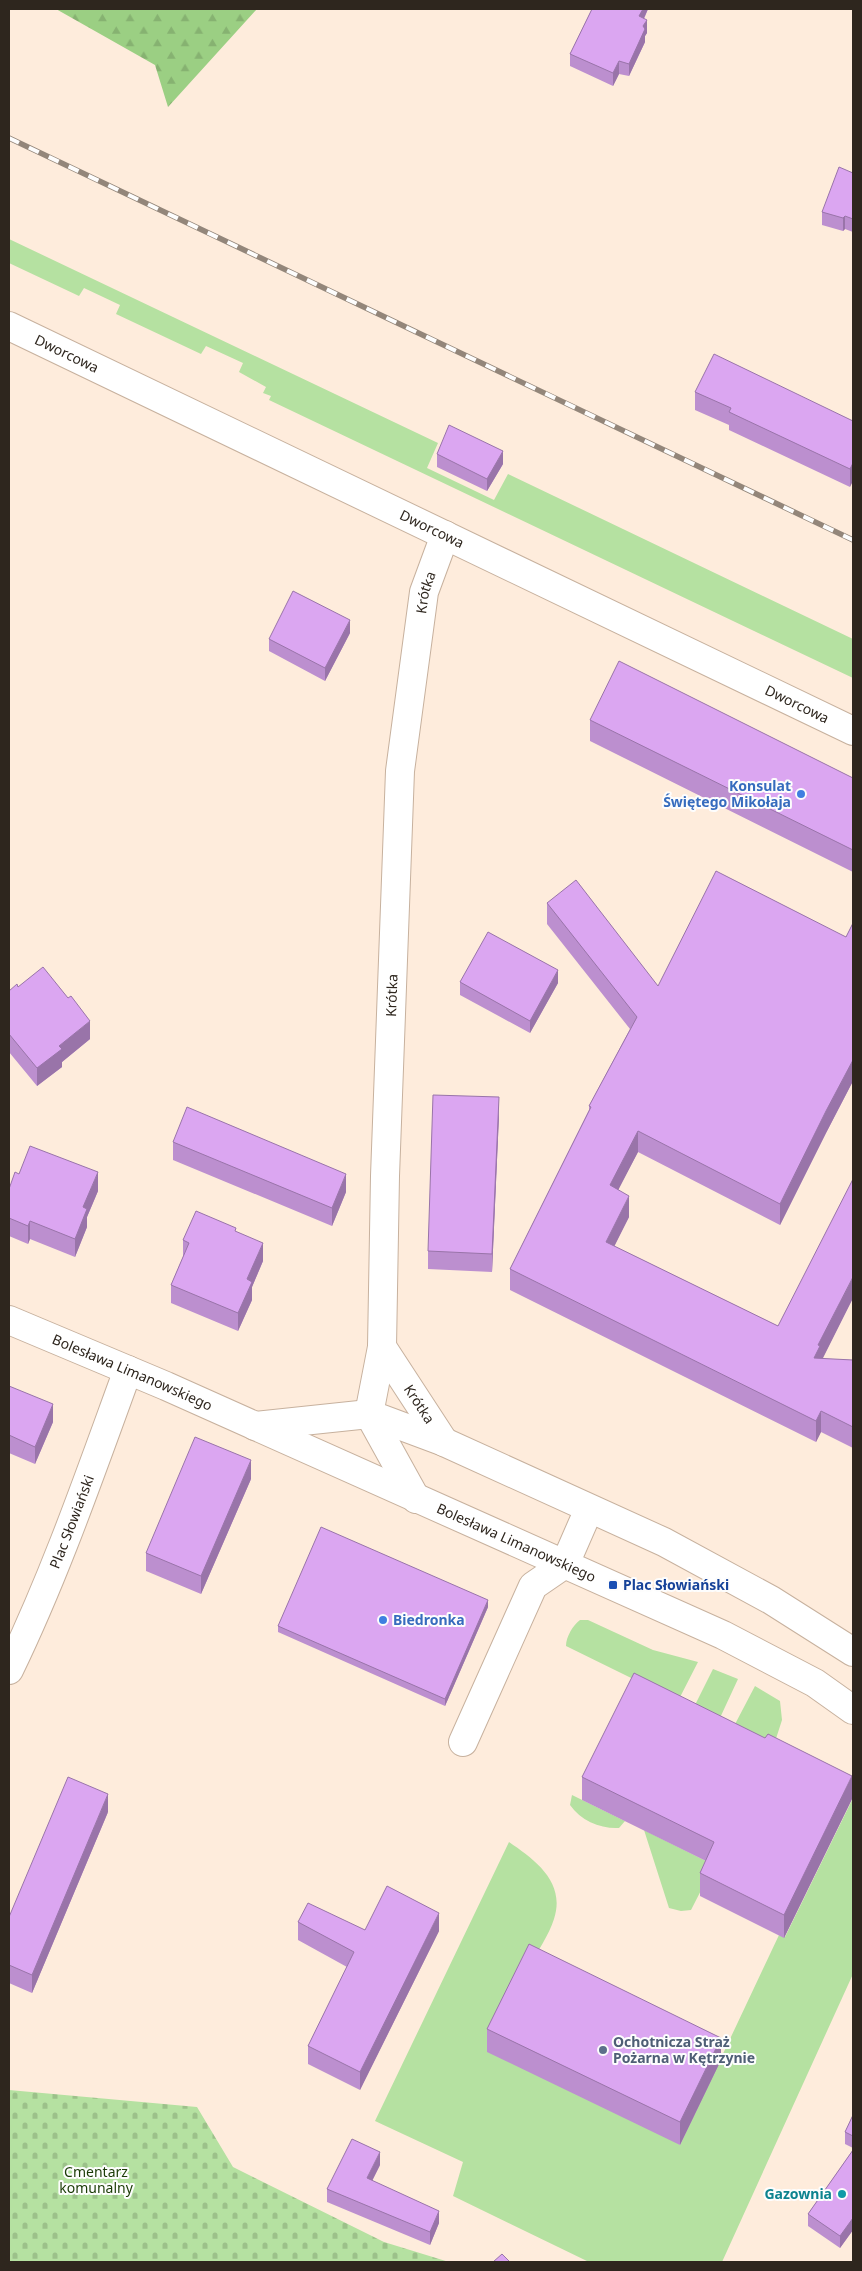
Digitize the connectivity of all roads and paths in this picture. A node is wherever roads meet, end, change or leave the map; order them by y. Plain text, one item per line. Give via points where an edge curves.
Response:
1 (9, 326) edge
2 (445, 535) junction
3 (853, 731) edge
4 (9, 1320) edge
5 (382, 1347) junction
6 (128, 1370) junction
7 (370, 1414) junction
8 (254, 1426) junction
9 (444, 1442) junction
10 (416, 1499) junction
11 (589, 1509) junction
12 (565, 1564) junction
13 (853, 1652) edge
14 (9, 1670) edge
15 (853, 1710) edge
16 (462, 1742) dead end

1 - 2 street, Dworcowa
2 - 3 street, Dworcowa
2 - 5 street, Krótka via 424,592 400,771
4 - 6 street, Bolesława Limanowskiego
5 - 7 street
5 - 9 street, Krótka
6 - 8 street, Bolesława Limanowskiego
6 - 14 street, Plac Słowiański via 76,1516
7 - 8 street, Bolesława Limanowskiego
7 - 9 street, Bolesława Limanowskiego
7 - 10 street
8 - 10 street, Bolesława Limanowskiego
9 - 11 street, Bolesława Limanowskiego
10 - 12 street, Bolesława Limanowskiego
11 - 12 street
11 - 13 street, Bolesława Limanowskiego via 704,1563 771,1600
12 - 15 street, Bolesława Limanowskiego via 723,1635 815,1683
12 - 16 street via 533,1586

